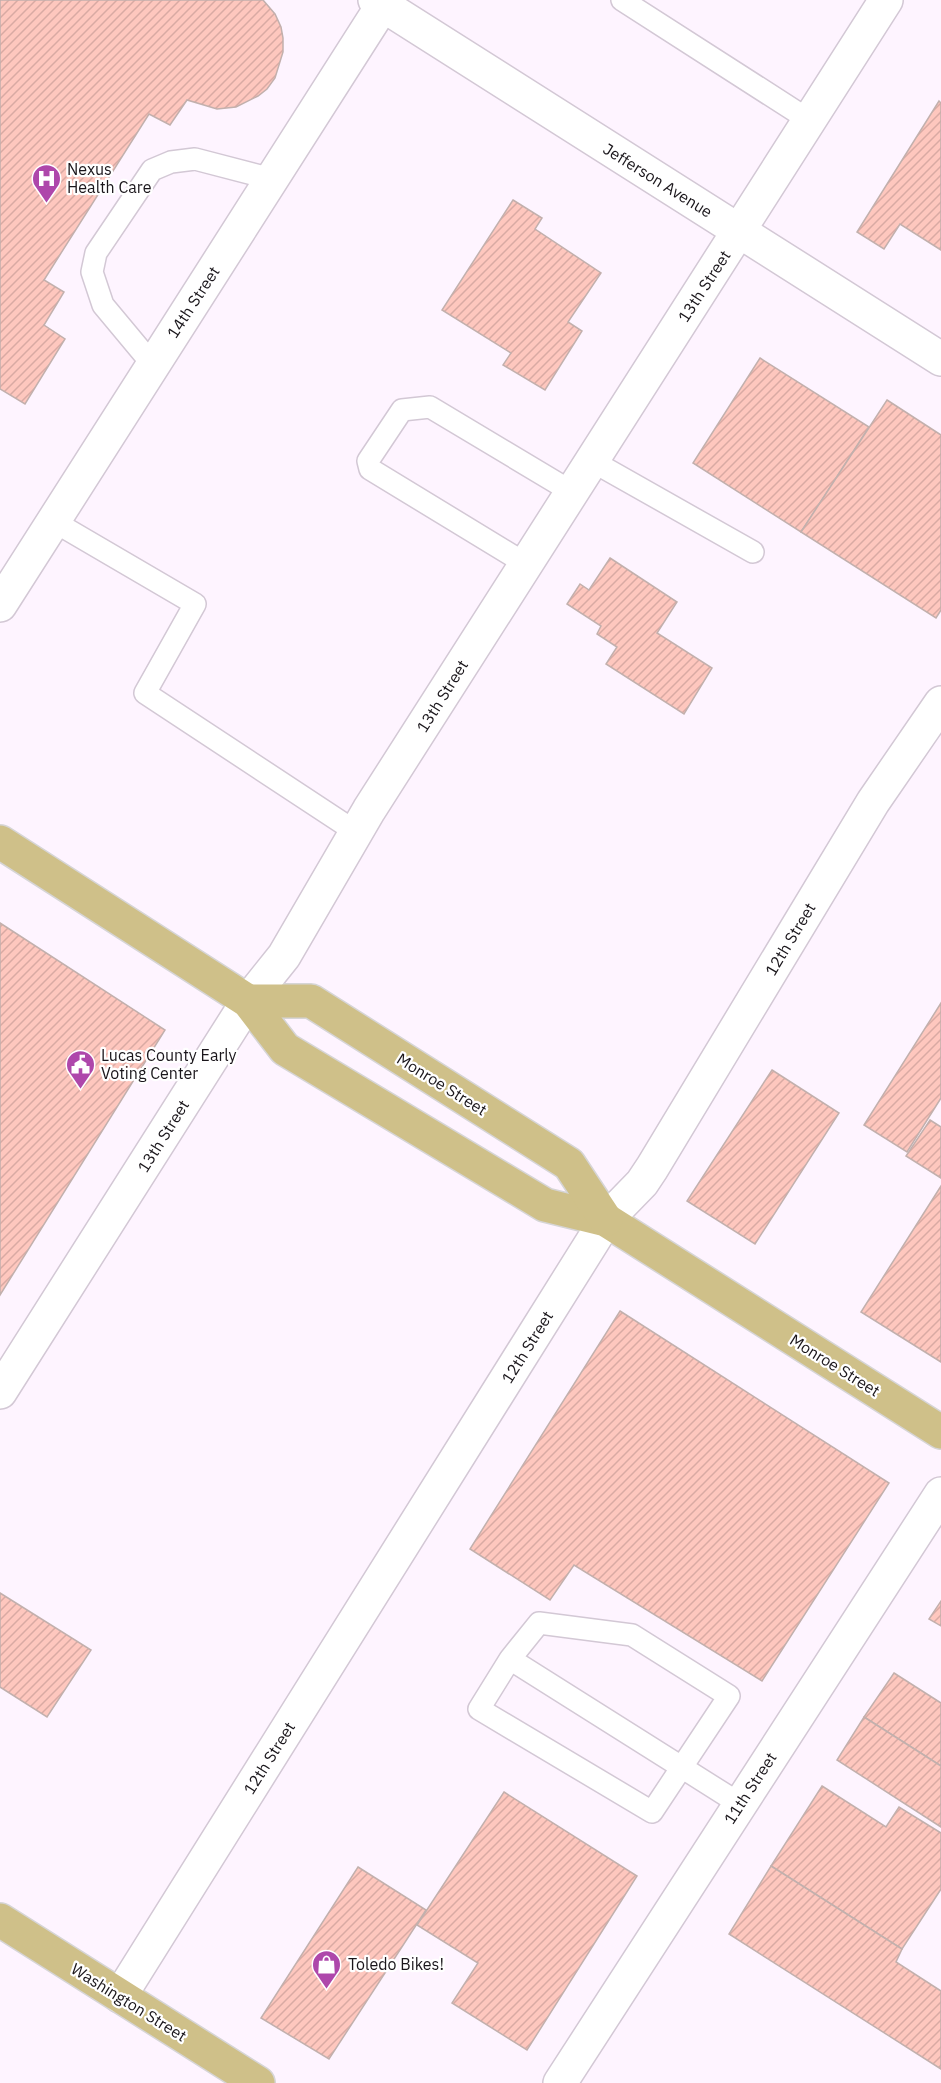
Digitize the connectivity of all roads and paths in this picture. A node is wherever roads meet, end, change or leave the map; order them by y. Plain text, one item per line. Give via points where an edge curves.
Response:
1 (622, 0) edge
2 (886, 0) edge
3 (381, 2) edge
4 (809, 120) junction
5 (272, 178) junction
6 (738, 231) junction
7 (941, 359) edge
8 (153, 365) junction
9 (592, 460) junction
10 (572, 492) junction
11 (53, 521) junction
12 (753, 552) dead end
13 (526, 564) junction
14 (0, 605) edge
15 (940, 706) edge
16 (356, 832) junction
17 (0, 842) edge
18 (248, 1001) junction
19 (606, 1220) junction
20 (0, 1392) edge
21 (941, 1432) edge
22 (941, 1494) edge
23 (510, 1659) junction
24 (682, 1766) junction
25 (741, 1804) junction
26 (0, 1920) edge
27 (120, 1996) junction
28 (258, 2083) edge
29 (560, 2083) edge

1 - 4 lane
2 - 4 street, 13th Street
3 - 5 street, 14th Street
3 - 6 street, Jefferson Avenue
4 - 6 street, 13th Street
5 - 8 street, 14th Street
5 - 8 lane via 195,159 171,162 152,170 96,253 92,272 103,305
6 - 7 street, Jefferson Avenue
6 - 9 street, 13th Street
8 - 11 street, 14th Street
9 - 10 street, 13th Street
9 - 12 lane
10 - 13 street, 13th Street
10 - 13 lane via 430,407 402,410 368,460 370,469
11 - 14 street, 14th Street
11 - 16 lane via 195,604 145,693
13 - 16 street, 13th Street
15 - 19 street, 12th Street via 873,802 652,1168
16 - 18 street, 13th Street via 284,956
17 - 18 main road, Monroe Street
18 - 19 main road, Monroe Street via 285,1049 545,1205
18 - 19 main road, Monroe Street via 310,1001 569,1164
18 - 20 street, 13th Street
19 - 21 main road, Monroe Street
19 - 27 street, 12th Street
22 - 25 street, 11th Street
23 - 24 lane
23 - 24 lane via 478,1708 652,1812
23 - 24 lane via 539,1623 632,1635 729,1696
24 - 25 lane
25 - 29 street, 11th Street
26 - 27 main road, Washington Street
27 - 28 main road, Washington Street

